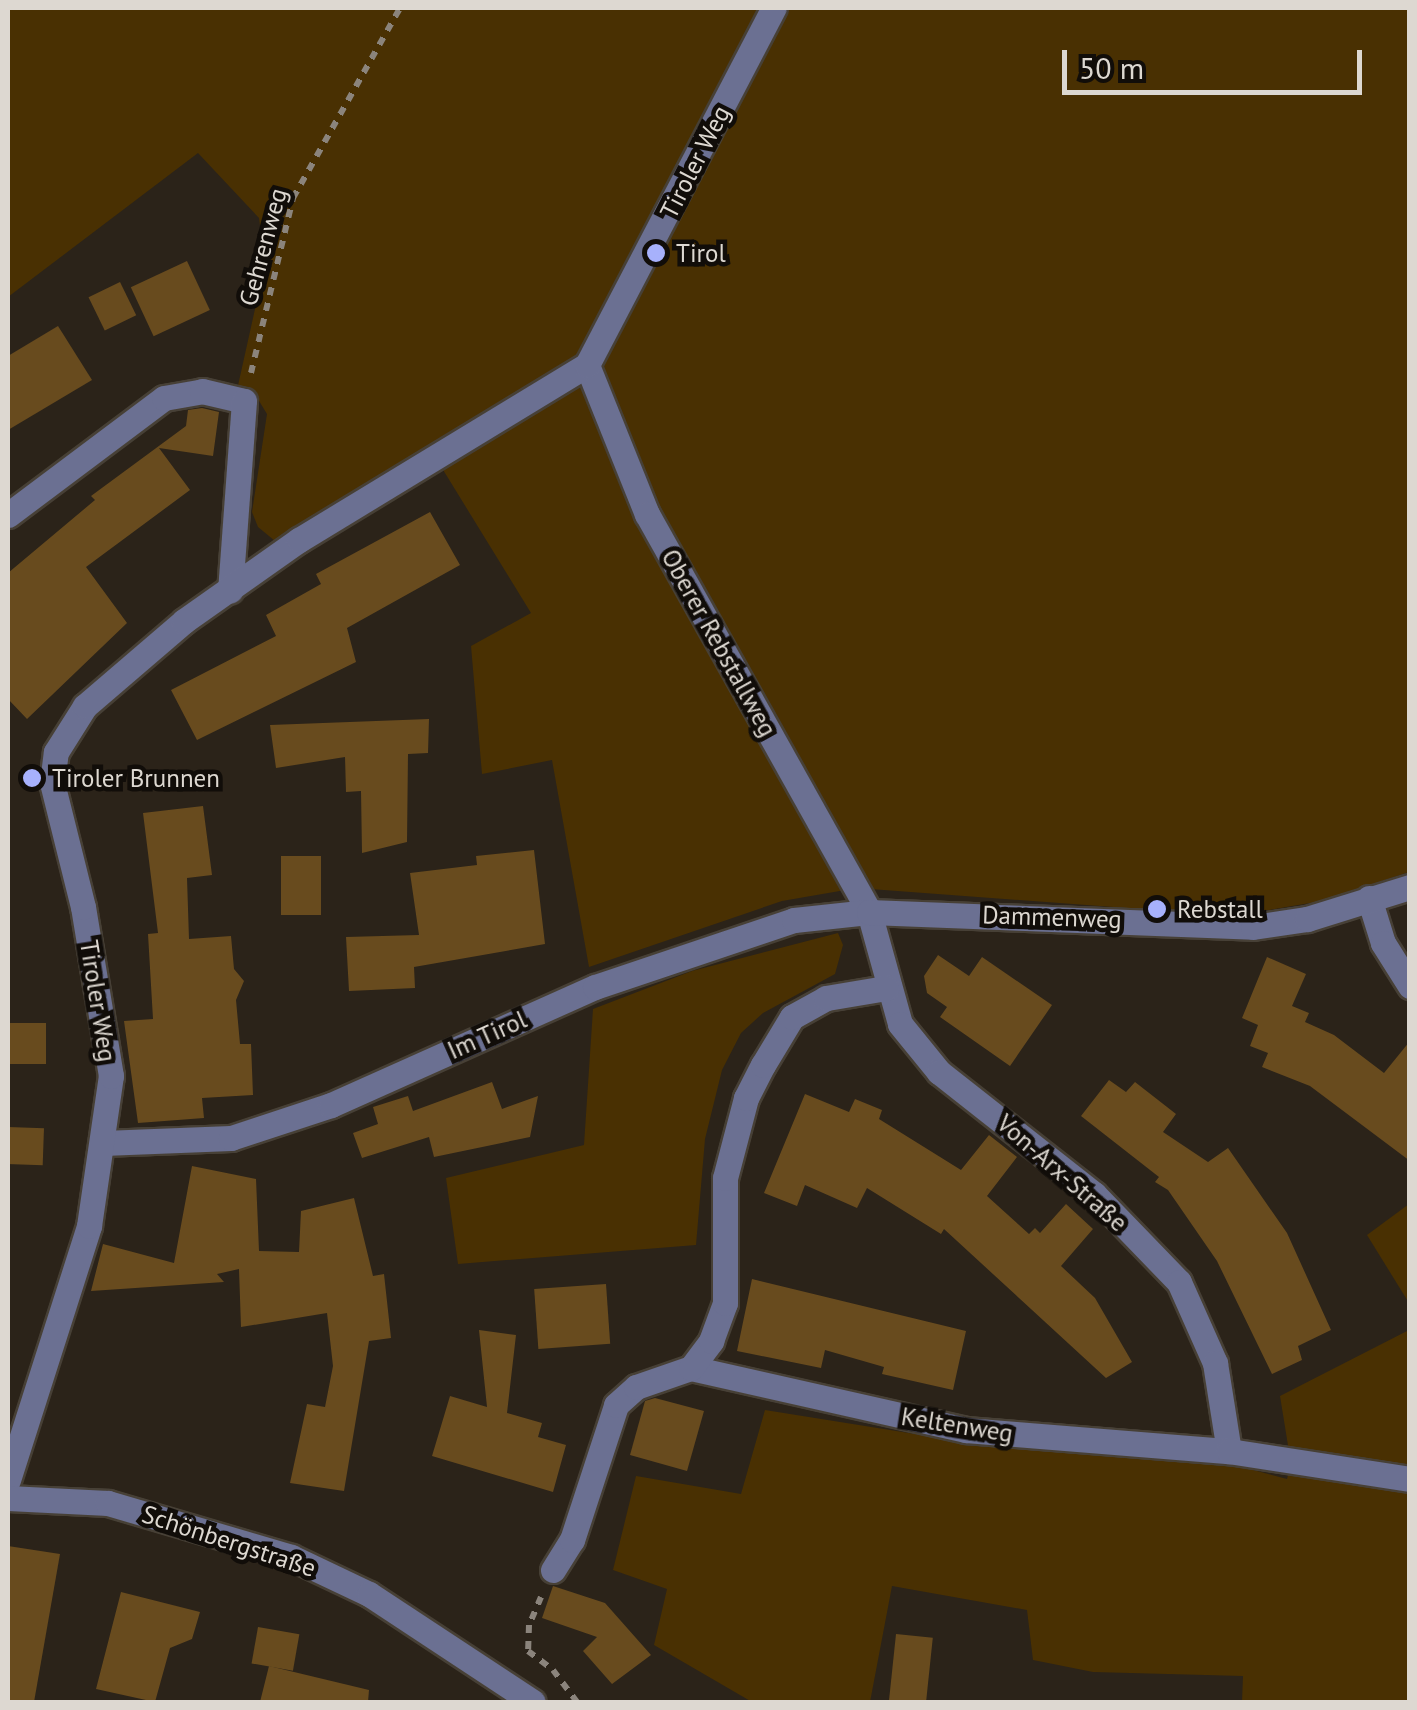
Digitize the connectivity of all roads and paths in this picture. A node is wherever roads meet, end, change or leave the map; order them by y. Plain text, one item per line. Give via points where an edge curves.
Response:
1 (400, 8) edge
2 (774, 8) edge
3 (587, 365) junction
4 (244, 402) junction
5 (8, 515) edge
6 (230, 590) junction
7 (1410, 887) edge
8 (1369, 898) junction
9 (868, 912) junction
10 (1410, 986) edge
11 (886, 988) junction
12 (104, 1143) junction
13 (691, 1368) junction
14 (1229, 1451) junction
15 (1410, 1478) edge
16 (8, 1480) edge
17 (8, 1498) edge
18 (554, 1570) dead end
19 (529, 1625) dead end
20 (533, 1702) edge
21 (577, 1702) edge

1 - 4 path, Gehrenweg via 293,198
2 - 3 street, Tiroler Weg
3 - 6 street, Tiroler Weg via 299,540
3 - 9 street, Oberer Rebstallweg via 648,514
4 - 5 street via 202,390 164,398
4 - 6 street
6 - 12 street, Tiroler Weg via 85,706 56,752 52,783 111,1076
7 - 8 street, Dammenweg
8 - 9 street, Dammenweg via 1308,919 1253,927
8 - 10 street via 1383,943
9 - 11 street, Von-Arx-Straße
9 - 12 street, Im Tirol via 794,920 594,987 331,1105 231,1138
11 - 13 street via 826,998 792,1017 746,1098 725,1178 725,1304
11 - 14 street, Von-Arx-Straße via 900,1024 940,1072 1094,1194 1179,1282 1215,1364
12 - 16 street, Tiroler Weg via 89,1226
13 - 14 street, Keltenweg via 966,1430
13 - 18 street via 636,1387 616,1405 572,1540
14 - 15 street, Keltenweg
17 - 20 street, Schönbergstraße via 108,1502 291,1556 384,1603
19 - 21 path via 528,1651

